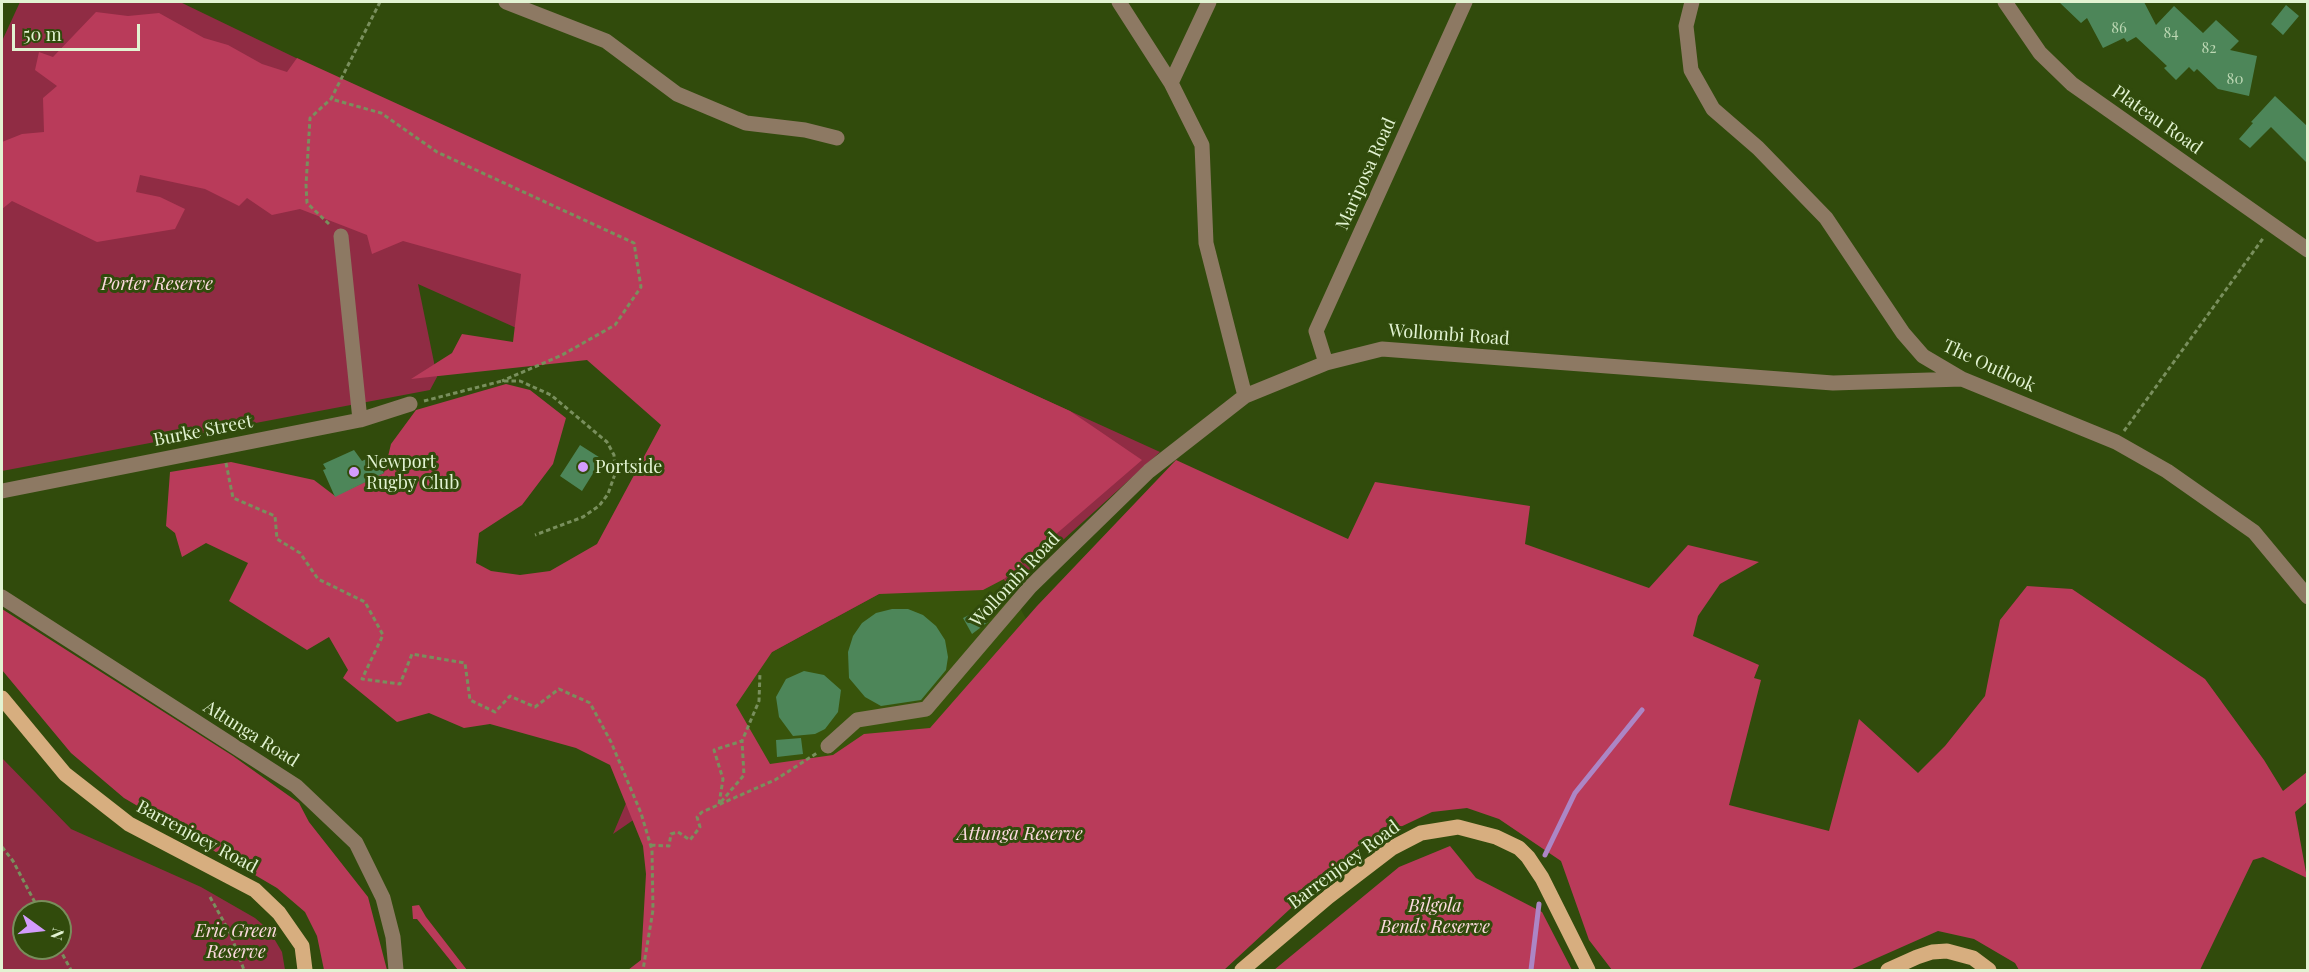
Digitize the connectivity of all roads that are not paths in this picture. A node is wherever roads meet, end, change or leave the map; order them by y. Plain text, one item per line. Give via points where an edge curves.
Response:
1 (506, 2) edge
2 (1119, 2) edge
3 (1209, 2) edge
4 (1465, 2) edge
5 (1692, 2) edge
6 (2005, 2) edge
7 (1171, 83) junction
8 (837, 138) dead end
9 (341, 236) road end
10 (2307, 250) edge
11 (1326, 363) junction
12 (1962, 379) junction
13 (1245, 396) junction
14 (410, 404) road end
15 (360, 420) junction
16 (2, 492) edge
17 (2, 597) edge
18 (2307, 597) edge
19 (2, 698) edge
20 (828, 746) road end
21 (305, 970) edge
22 (396, 970) edge
23 (1242, 970) edge
24 (1588, 970) edge
25 (1888, 970) edge
26 (1989, 970) edge

1 - 8 street via 606,41 677,94 746,123
2 - 7 street
3 - 7 street
4 - 11 street, Mariposa Road via 1316,331
5 - 12 street, The Outlook via 1686,26 1691,70 1713,109 1758,148 1826,218 1903,333 1923,356
6 - 10 street, Plateau Road via 2040,53 2072,84
7 - 13 street via 1202,145 1206,243
9 - 15 street
11 - 12 street, Wollombi Road via 1382,349 1833,383
11 - 13 street, Wollombi Road
12 - 18 street, The Outlook via 2116,442 2167,471 2254,532
13 - 20 street, Wollombi Road via 1149,471 1030,587 926,709 857,720
14 - 15 street, Burke Street
15 - 16 street, Burke Street
17 - 22 street, Attunga Road via 296,786 356,843 383,898
19 - 21 main road, Barrenjoey Road via 65,774 129,824 255,890 302,946
23 - 24 main road, Barrenjoey Road via 1392,848 1421,833 1458,827 1496,837 1528,857
25 - 26 main road via 1924,954 1947,951 1973,958

